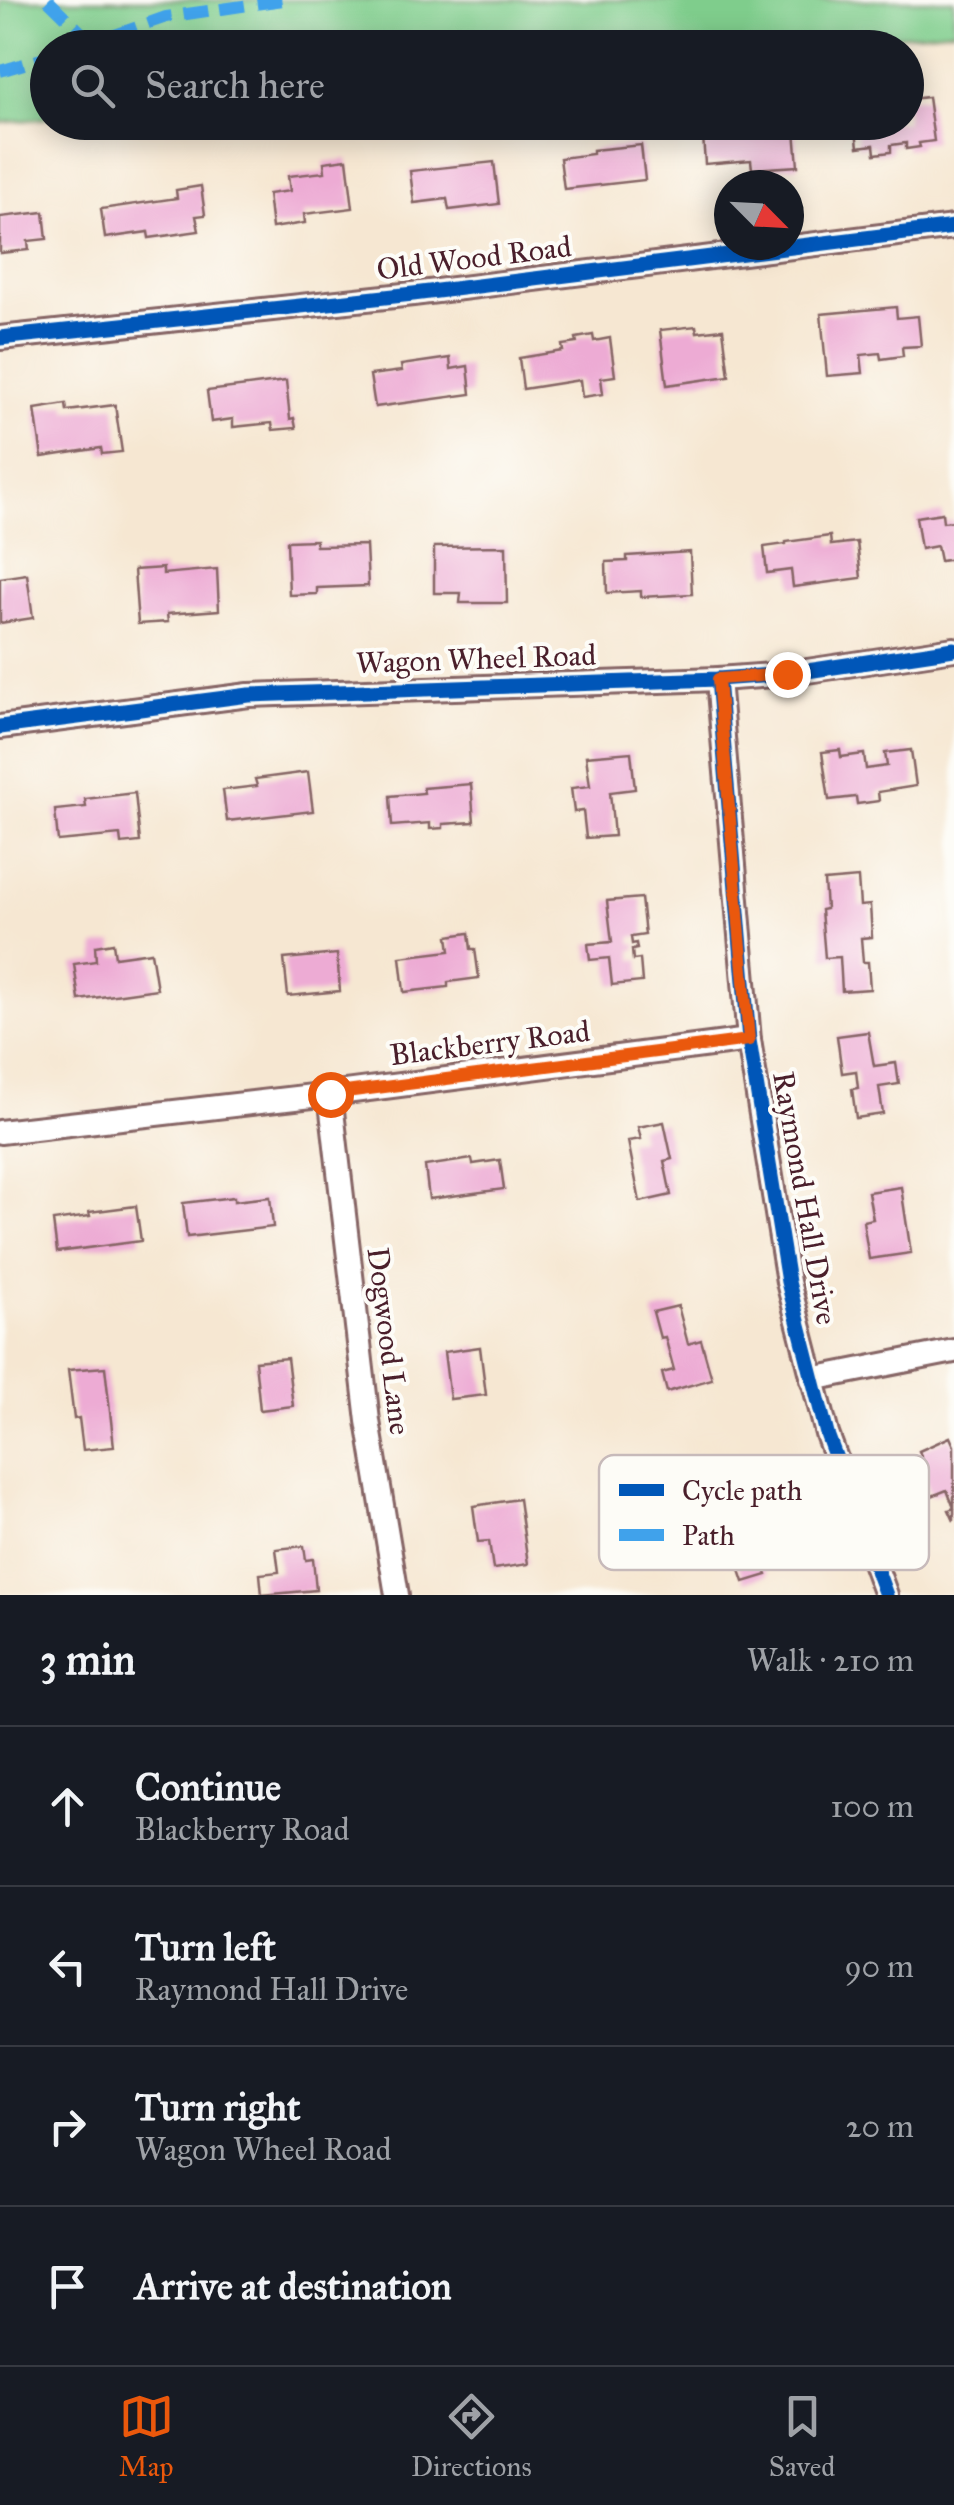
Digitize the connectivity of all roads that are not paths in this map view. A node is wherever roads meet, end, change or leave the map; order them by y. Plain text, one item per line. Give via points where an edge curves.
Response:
1 (954, 227) edge
2 (0, 338) edge
3 (954, 648) edge
4 (718, 679) junction
5 (0, 727) edge
6 (749, 1040) junction
7 (330, 1094) junction
8 (0, 1132) edge
9 (954, 1351) edge
10 (812, 1378) junction
11 (836, 1455) edge
12 (877, 1570) edge
13 (397, 1595) edge
14 (886, 1595) edge

1 - 2 street, Old Wood Road
3 - 4 street, Wagon Wheel Road
4 - 5 street, Wagon Wheel Road via 250,695
4 - 6 street, Raymond Hall Drive
6 - 7 street, Blackberry Road
6 - 10 street, Raymond Hall Drive via 788,1282
7 - 8 street, Blackberry Road
7 - 13 street, Dogwood Lane via 368,1421
9 - 10 street
10 - 11 street, Raymond Hall Drive
12 - 14 street, Raymond Hall Drive

